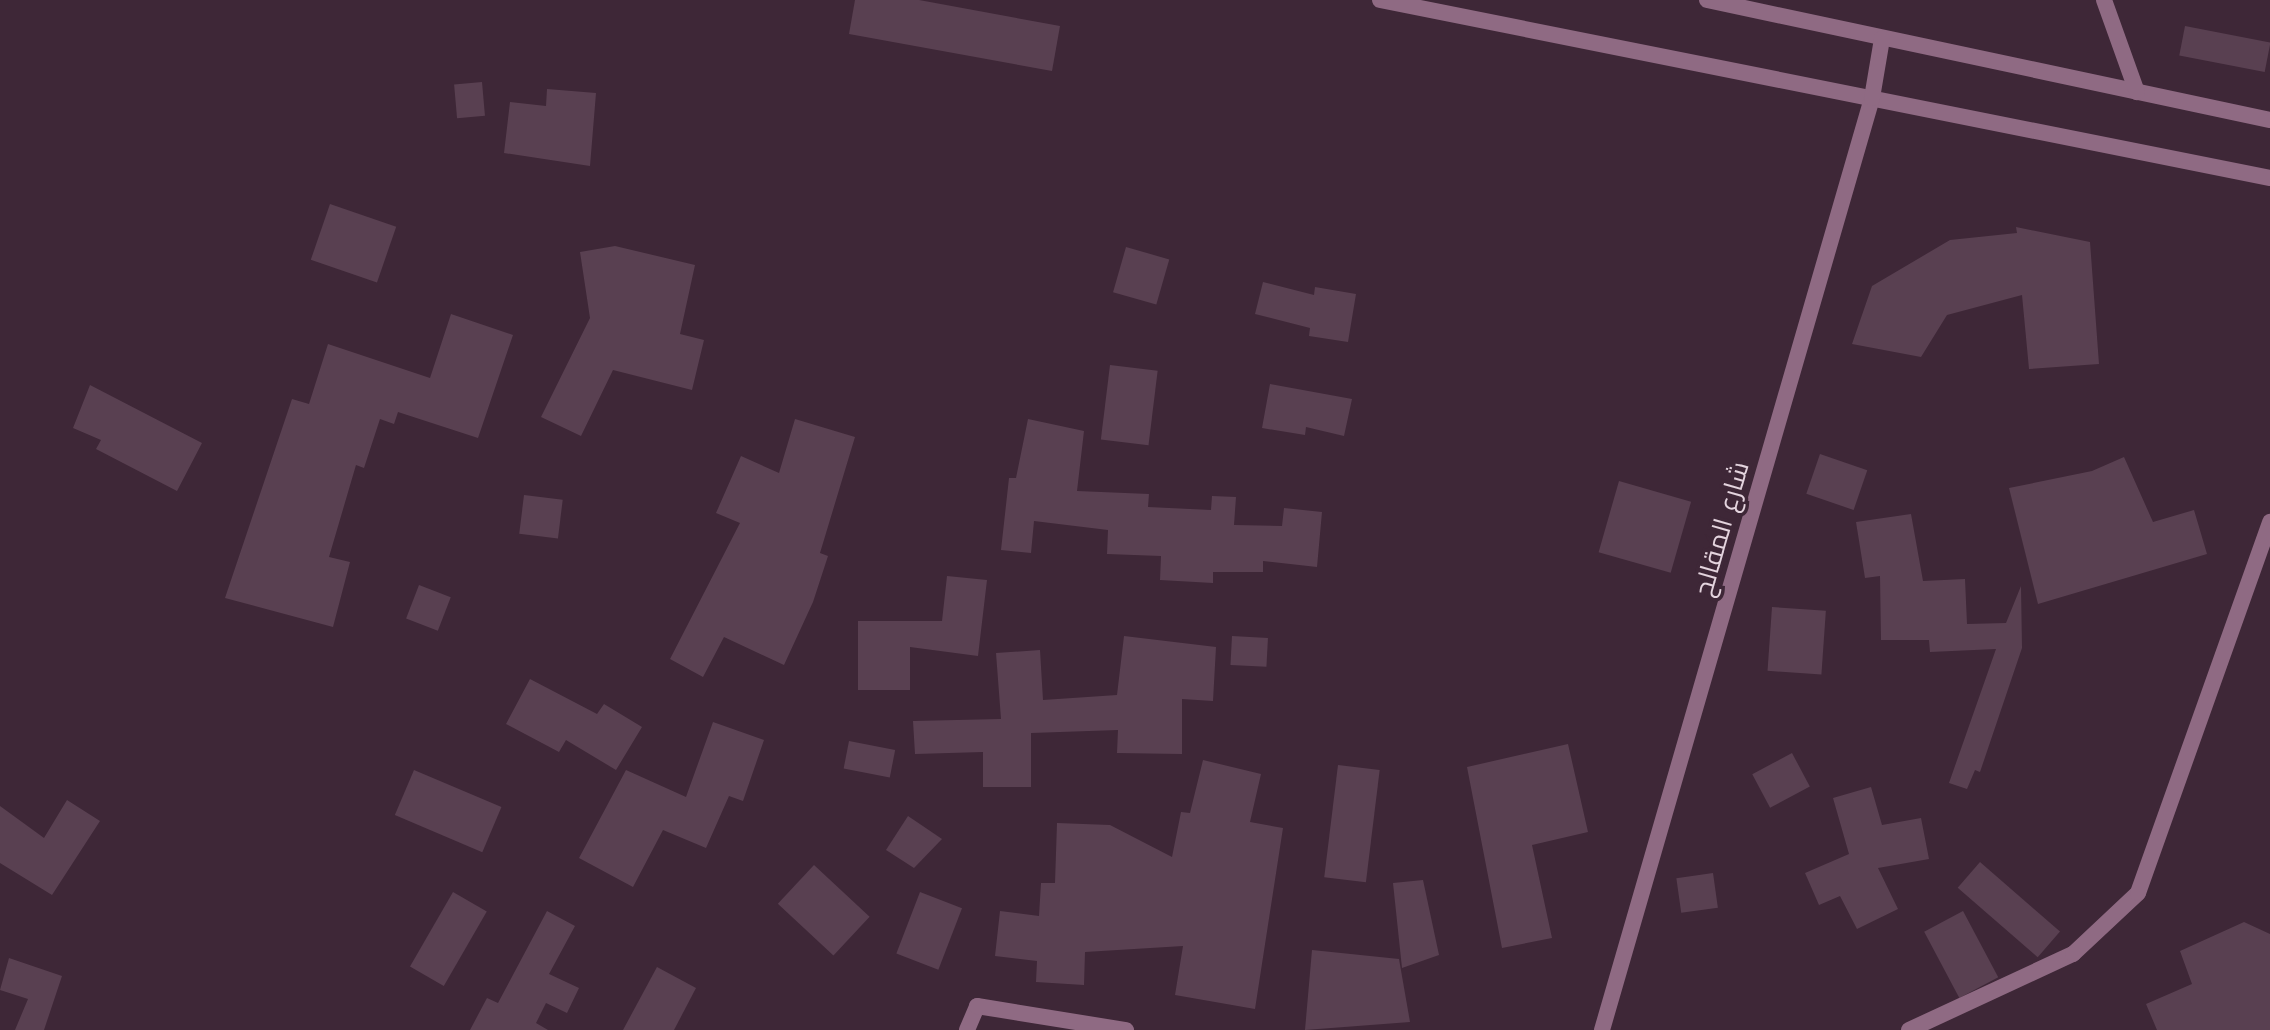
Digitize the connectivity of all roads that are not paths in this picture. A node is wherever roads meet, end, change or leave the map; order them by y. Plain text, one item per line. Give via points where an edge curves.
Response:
1 (1380, 0) edge
2 (1707, 0) edge
3 (2104, 0) edge
4 (1882, 39) junction
5 (2137, 92) junction
6 (1872, 98) junction
7 (2270, 120) edge
8 (2270, 178) edge
9 (2270, 522) edge
10 (967, 1030) edge
11 (1126, 1030) edge
12 (1602, 1030) edge
13 (1909, 1030) edge

1 - 6 street
2 - 4 street
3 - 5 street
4 - 5 street
4 - 6 street, شارع المقالح
5 - 7 street
6 - 8 street
6 - 12 street, شارع المقالح
9 - 13 street via 2138,893 2073,954
10 - 11 street via 977,1006

